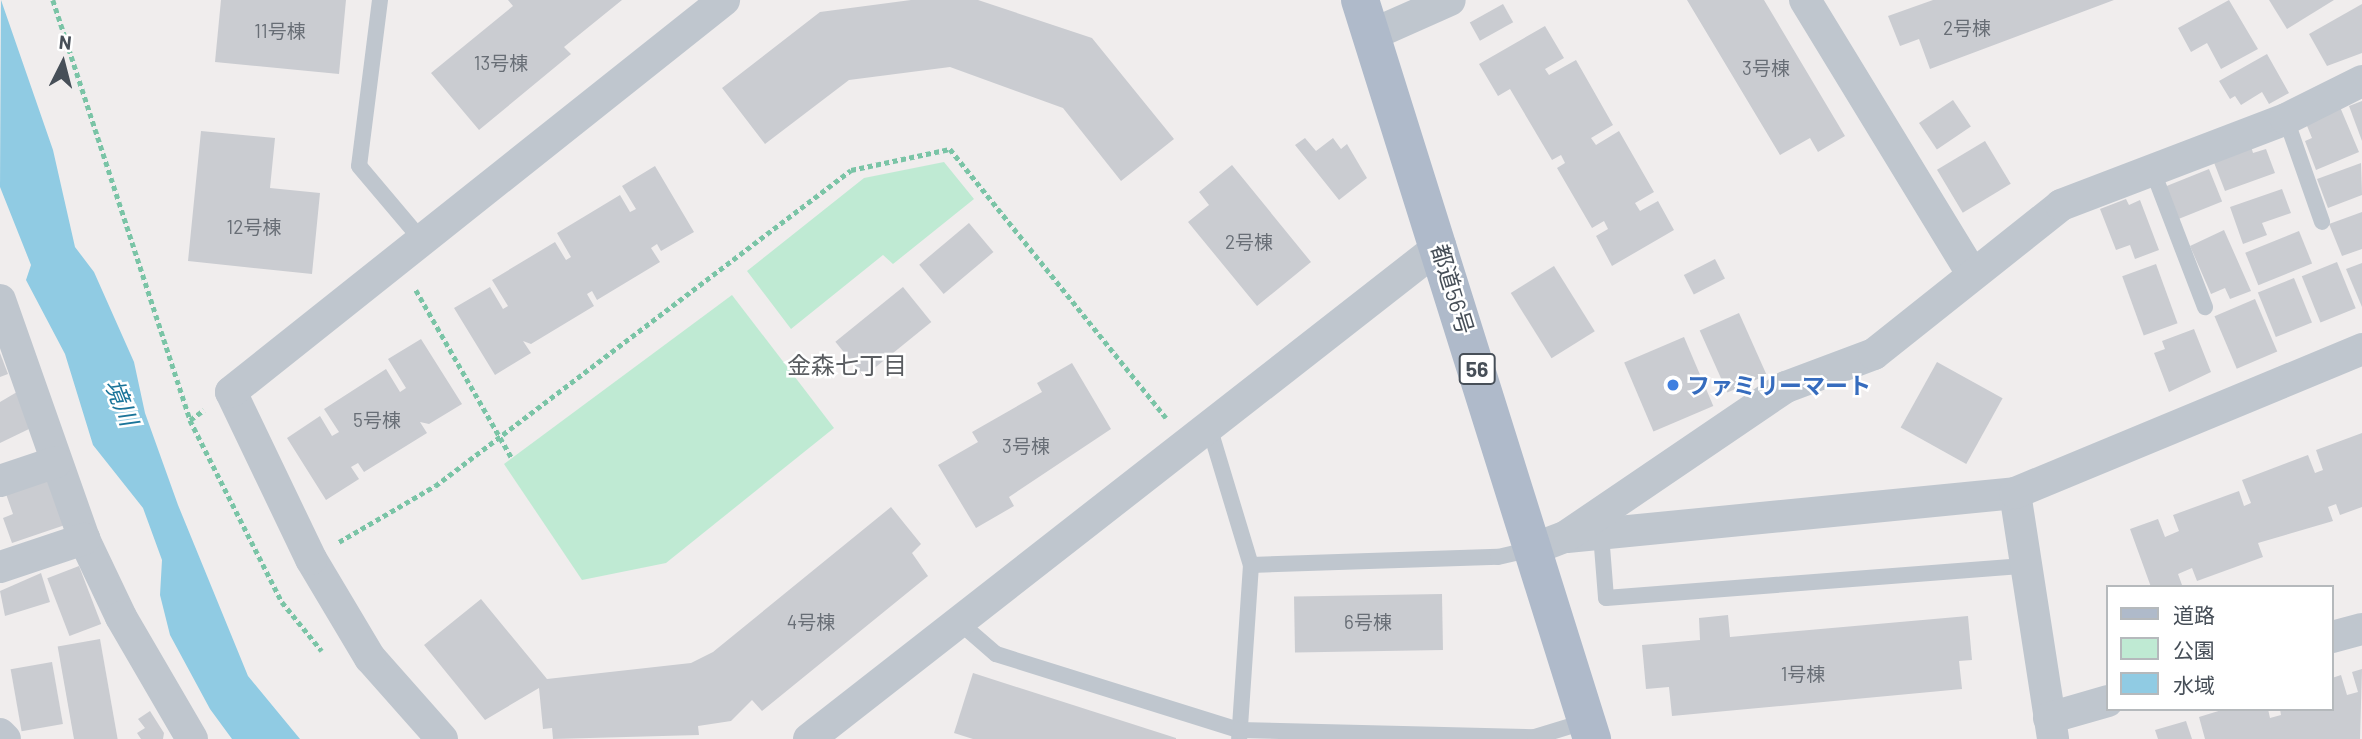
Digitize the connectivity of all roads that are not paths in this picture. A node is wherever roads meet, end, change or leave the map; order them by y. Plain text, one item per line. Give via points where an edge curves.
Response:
1 (380, 0) edge
2 (724, 0) edge
3 (1450, 0) edge
4 (1805, 0) edge
5 (1365, 17) edge
6 (2362, 81) edge
7 (2286, 119) junction
8 (2152, 169) junction
9 (2322, 222) dead end
10 (1440, 246) junction
11 (412, 252) junction
12 (1972, 274) junction
13 (0, 300) edge
14 (2205, 307) dead end
15 (2362, 349) edge
16 (1197, 433) junction
17 (56, 462) junction
18 (0, 481) edge
19 (2015, 493) junction
20 (1601, 534) junction
21 (84, 538) junction
22 (1549, 543) junction
23 (1251, 565) junction
24 (2024, 566) junction
25 (0, 567) edge
26 (959, 622) junction
27 (2362, 629) edge
28 (2334, 636) edge
29 (2106, 703) edge
30 (2051, 729) edge
31 (1590, 730) edge
32 (0, 734) edge
33 (1239, 735) edge
34 (5, 739) edge
35 (192, 739) edge
36 (442, 739) edge
37 (809, 739) edge

1 - 11 lane via 359,166
2 - 11 street
3 - 5 street
4 - 12 street
5 - 10 main road, 都道56号 / 56
6 - 7 street
7 - 8 street
7 - 9 lane
8 - 12 street via 2061,205
8 - 14 lane
10 - 16 street
10 - 22 main road, 都道56号 / 56
11 - 36 street via 231,392 311,559 370,658
12 - 22 street via 1874,354 1786,387
13 - 17 street
15 - 19 street
16 - 23 lane
16 - 26 street
17 - 18 street
17 - 21 street
19 - 20 street
19 - 24 street
20 - 22 street
20 - 24 lane via 1606,598
21 - 25 street
21 - 35 street via 121,617
22 - 23 lane via 1498,557
22 - 31 main road, 都道56号 / 56
23 - 33 lane
24 - 30 street
26 - 33 lane via 996,654
26 - 37 street
27 - 28 street
29 - 30 street
31 - 33 lane via 1535,737
32 - 34 street

